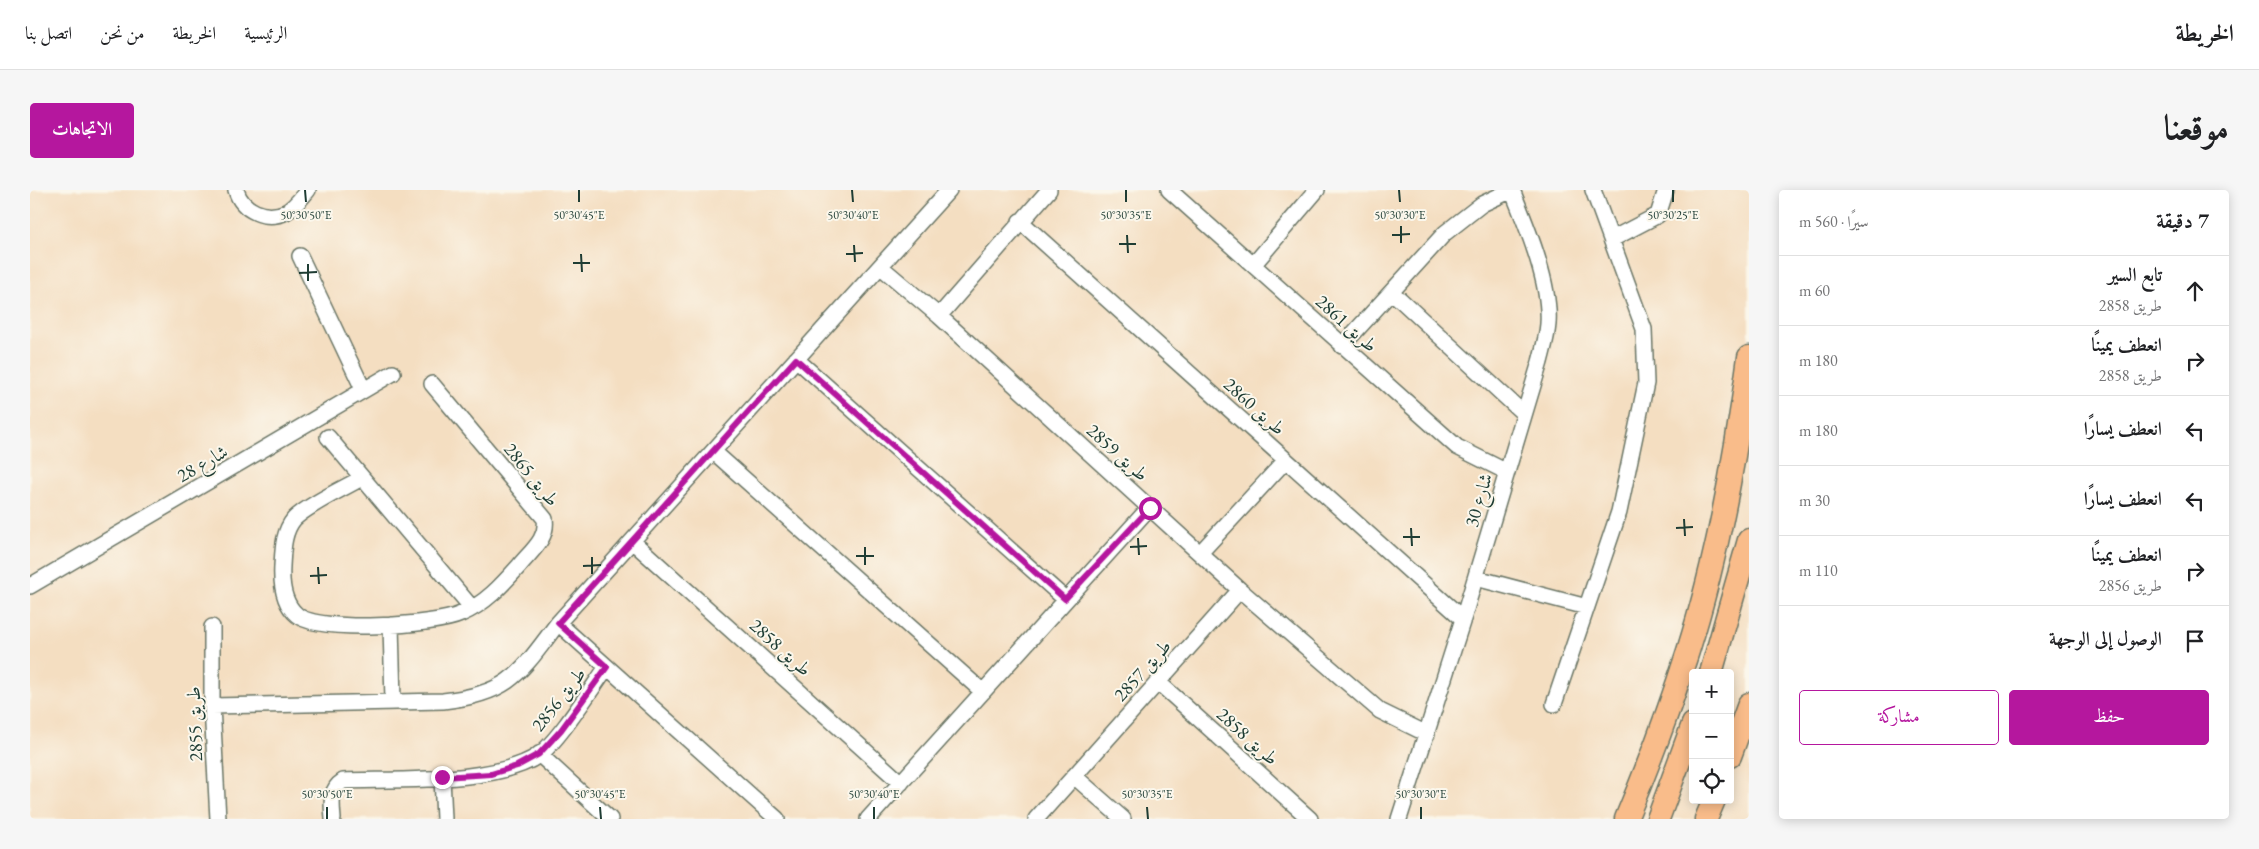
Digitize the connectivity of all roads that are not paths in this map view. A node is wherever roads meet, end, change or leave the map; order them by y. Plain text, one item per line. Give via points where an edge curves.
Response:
1 (236, 190) edge
2 (308, 190) edge
3 (949, 190) edge
4 (1049, 190) edge
5 (1169, 190) edge
6 (1317, 190) edge
7 (1512, 190) edge
8 (1593, 190) edge
9 (1666, 190) edge
10 (1020, 221) junction
11 (1612, 239) junction
12 (300, 256) dead end
13 (1254, 264) junction
14 (881, 267) junction
15 (1392, 292) junction
16 (939, 316) junction
17 (1342, 346) junction
18 (1749, 357) edge
19 (796, 359) junction
20 (393, 373) dead end
21 (432, 384) dead end
22 (363, 389) junction
23 (1524, 414) junction
24 (328, 437) dead end
25 (714, 452) junction
26 (1286, 460) junction
27 (1507, 472) junction
28 (362, 478) junction
29 (1150, 508) junction
30 (1749, 540) edge
31 (633, 542) junction
32 (1200, 553) junction
33 (1476, 578) junction
34 (30, 586) edge
35 (1240, 590) junction
36 (1065, 599) junction
37 (1587, 607) junction
38 (472, 608) junction
39 (1463, 619) junction
40 (558, 623) junction
41 (391, 625) junction
42 (212, 627) dead end
43 (607, 667) junction
44 (1712, 669) edge
45 (1158, 682) junction
46 (983, 692) junction
47 (393, 701) junction
48 (1554, 704) dead end
49 (1749, 704) edge
50 (212, 706) junction
51 (1427, 734) junction
52 (1689, 735) edge
53 (1734, 745) edge
54 (539, 754) junction
55 (1074, 776) junction
56 (442, 777) junction
57 (901, 783) junction
58 (1712, 804) edge
59 (218, 819) edge
60 (333, 819) edge
61 (444, 819) edge
62 (610, 819) edge
63 (777, 819) edge
64 (868, 819) edge
65 (1036, 819) edge
66 (1123, 819) edge
67 (1310, 819) edge
68 (1399, 819) edge
69 (1626, 819) edge
70 (1658, 819) edge
71 (1706, 819) edge

1 - 2 street via 246,208 273,216 287,211
3 - 14 street
4 - 10 street
5 - 13 street, طريق 2861
6 - 13 street
7 - 15 street via 1482,204 1445,232
7 - 23 street, شارع 30 via 1531,237 1548,310 1540,362
8 - 11 street
9 - 11 street via 1658,215
10 - 16 street
10 - 26 street, طريق 2860
11 - 37 street via 1644,329 1646,383 1619,512
12 - 22 street
13 - 17 street, طريق 2861
14 - 16 street, طريق 2859
14 - 19 street
15 - 17 street
15 - 23 street
16 - 29 street, طريق 2859
17 - 27 street, طريق 2861 via 1457,447
18 - 69 highway via 1741,422 1708,579 1668,712
19 - 25 street
19 - 36 street
20 - 22 street, شارع 28
21 - 38 street, طريق 2865 via 545,518 543,538 507,580
22 - 34 street, شارع 28
23 - 27 street, شارع 30
24 - 28 street
25 - 31 street
25 - 46 street
26 - 32 street
26 - 39 street, طريق 2860
27 - 33 street, شارع 30
28 - 38 street
28 - 41 street, طريق 2865 via 295,518 287,529 282,573 284,595 298,616 317,624
29 - 32 street, طريق 2859
29 - 36 street
30 - 44 highway
31 - 40 street
31 - 57 street, طريق 2858
32 - 35 street, طريق 2859
33 - 37 street
33 - 39 street, شارع 30
35 - 45 street, طريق 2857
35 - 51 street, طريق 2859 via 1380,711
36 - 46 street
37 - 48 street
38 - 41 street, طريق 2865 via 440,621
39 - 51 street, شارع 30
40 - 43 street
40 - 47 street via 524,668 507,683 467,698
41 - 47 street
42 - 50 street, طريق 2855
43 - 54 street, طريق 2856 via 561,730
43 - 63 street
45 - 55 street, طريق 2857
45 - 67 street, طريق 2858
46 - 57 street
47 - 50 street
49 - 53 highway
50 - 59 street, طريق 2855
51 - 68 street, شارع 30
52 - 70 highway
54 - 56 street, طريق 2856 via 517,766 491,774
54 - 62 street, طريق 2856
55 - 65 street, طريق 2857
55 - 66 street
56 - 60 street, طريق 2856 via 343,781 332,794
56 - 61 street
57 - 64 street
58 - 71 highway

